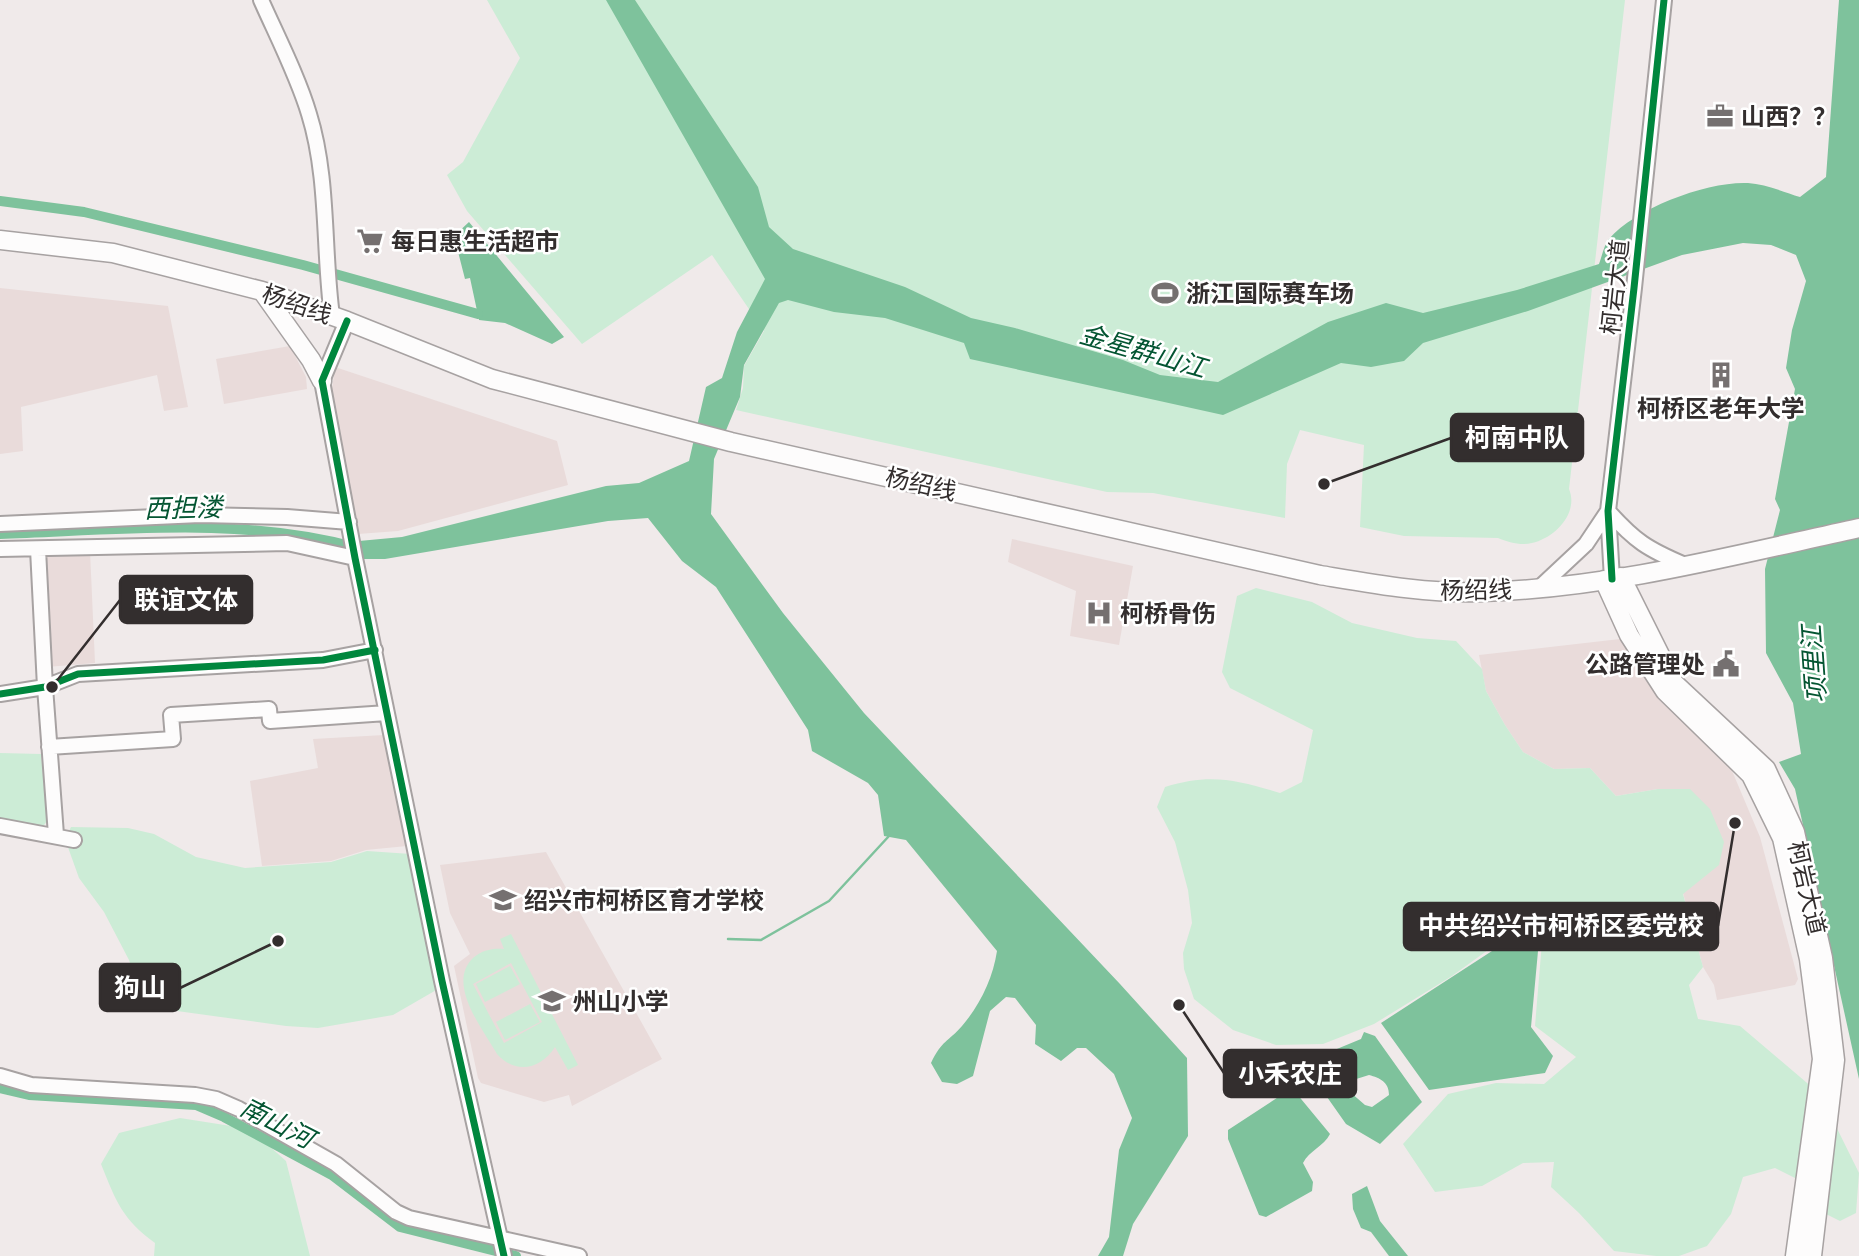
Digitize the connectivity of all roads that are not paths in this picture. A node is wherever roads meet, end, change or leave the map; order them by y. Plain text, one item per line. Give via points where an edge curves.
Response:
1 (261, 0) edge
2 (1664, 0) edge
3 (0, 240) edge
4 (261, 291) junction
5 (340, 318) junction
6 (321, 381) junction
7 (1608, 511) junction
8 (349, 522) junction
9 (0, 524) edge
10 (1859, 528) edge
11 (38, 548) junction
12 (0, 549) edge
13 (355, 558) junction
14 (1685, 565) junction
15 (1612, 579) junction
16 (1539, 588) junction
17 (375, 650) junction
18 (45, 687) junction
19 (0, 694) edge
20 (387, 713) junction
21 (49, 747) junction
22 (0, 826) edge
23 (56, 835) junction
24 (74, 840) dead end
25 (0, 1076) edge
26 (499, 1238) junction
27 (504, 1256) edge
28 (579, 1256) edge
29 (1795, 1256) edge
30 (1812, 1256) edge

1 - 5 street via 309,114 320,170 327,281
2 - 7 street, 柯岩大道
3 - 4 main road, 杨绍线 via 113,253
4 - 5 main road, 杨绍线
4 - 6 main road
5 - 6 street
5 - 16 main road, 杨绍线 via 492,379 731,442 1320,575 1406,589 1482,593
6 - 8 street
7 - 14 street via 1631,537
7 - 15 street, 柯岩大道
7 - 16 street via 1586,544
8 - 9 street via 200,515
8 - 13 street
10 - 14 main road, 杨绍线
11 - 12 street
11 - 13 street via 287,543
11 - 18 street
13 - 17 street
14 - 15 main road, 杨绍线
15 - 16 main road, 杨绍线
15 - 29 main road, 柯岩大道 via 1629,635 1665,691 1752,775 1782,838 1809,959 1822,1059
15 - 30 main road, 柯岩大道 via 1674,683 1766,769 1795,832 1823,958 1835,1060
17 - 18 street via 323,660 78,674
17 - 20 street
18 - 19 street
18 - 21 street
20 - 21 street via 270,721 269,709 171,715 173,739
20 - 26 street
21 - 23 street
22 - 23 street
23 - 24 street
25 - 26 street via 31,1085 216,1099 337,1164 396,1212
26 - 27 street
26 - 28 street

